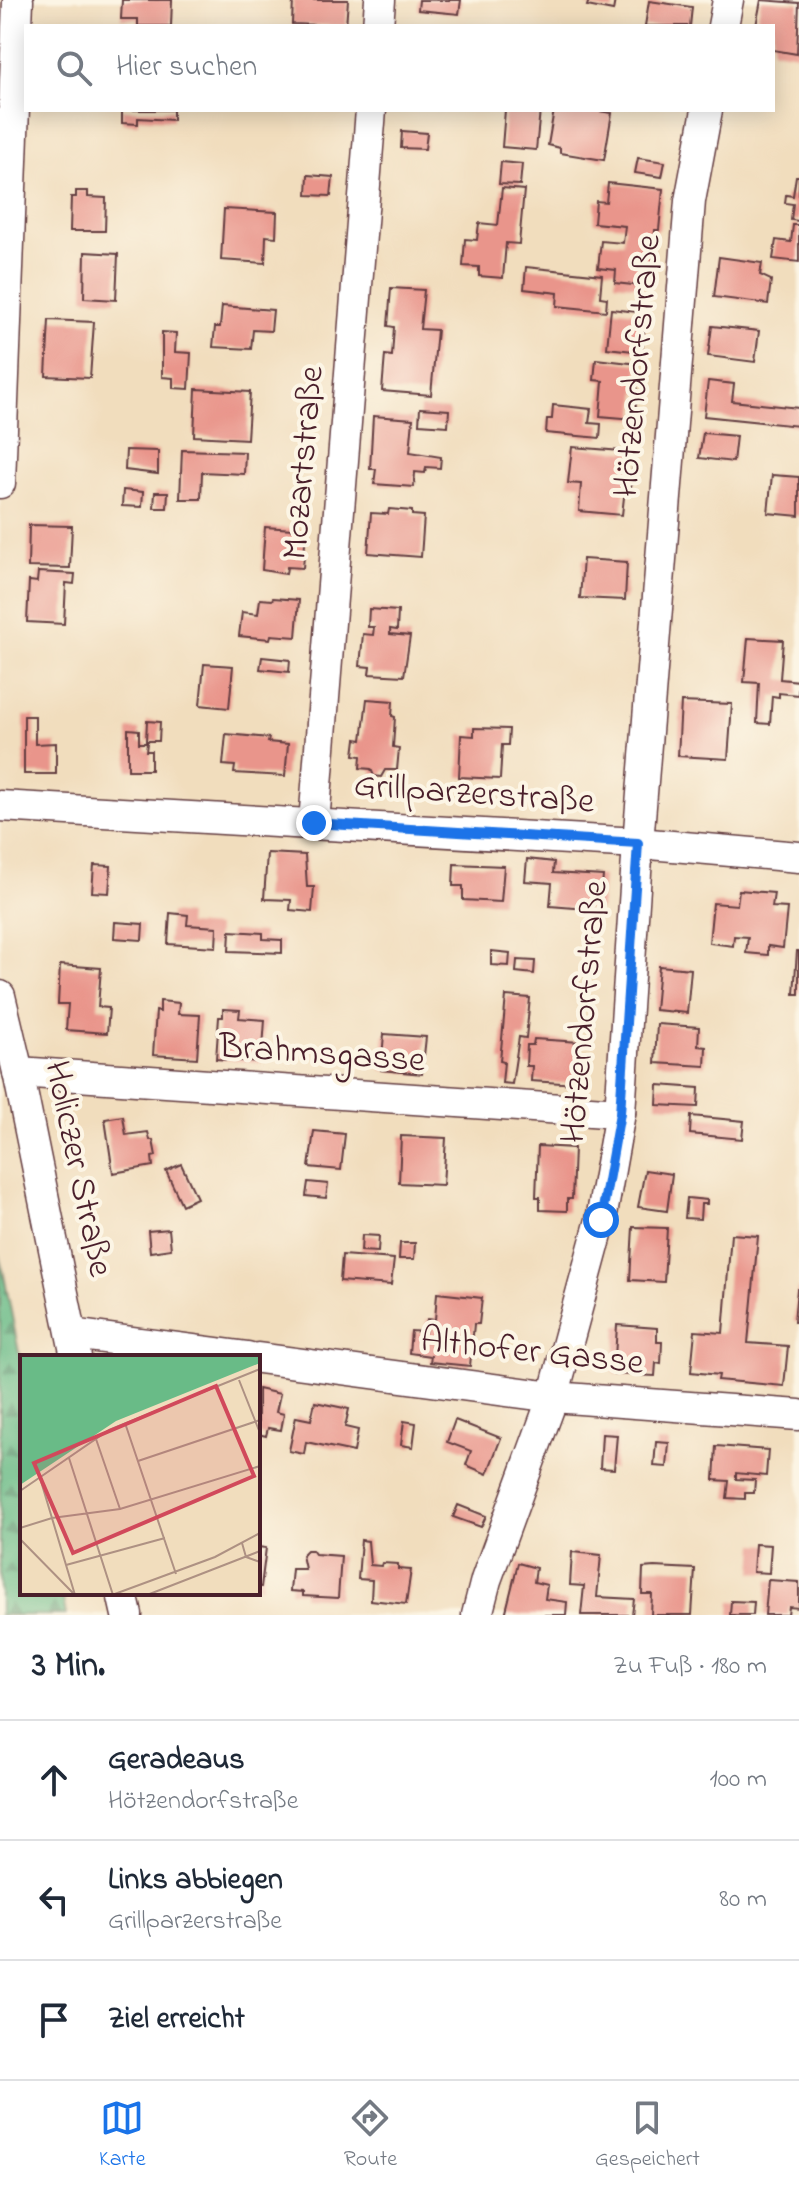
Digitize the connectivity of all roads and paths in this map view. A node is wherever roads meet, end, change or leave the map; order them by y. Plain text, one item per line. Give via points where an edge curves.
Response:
1 (18, 0) edge
2 (380, 0) edge
3 (728, 0) edge
4 (378, 24) edge
5 (723, 24) edge
6 (371, 112) edge
7 (707, 112) edge
8 (0, 483) edge
9 (0, 806) edge
10 (314, 823) junction
11 (638, 843) junction
12 (799, 857) edge
13 (0, 996) edge
14 (18, 1072) junction
15 (620, 1113) junction
16 (74, 1346) edge
17 (216, 1355) edge
18 (260, 1358) edge
19 (553, 1397) junction
20 (799, 1415) edge
21 (122, 1595) edge
22 (127, 1615) edge
23 (477, 1615) edge

1 - 8 street
2 - 4 street
3 - 5 street
6 - 10 street, Mozartstraße
7 - 11 street, Hötzendorfstraße via 690,201
9 - 10 street, Grillparzerstraße
10 - 11 street, Grillparzerstraße
11 - 12 street, Grillparzerstraße
11 - 15 street, Hötzendorfstraße
13 - 14 street, Holiczer Straße
14 - 15 street, Brahmsgasse
14 - 16 street, Holiczer Straße
15 - 19 street, Hötzendorfstraße via 601,1220
16 - 17 street
18 - 19 street, Althofer Gasse
19 - 20 street, Althofer Gasse
19 - 23 street, Hötzendorfstraße
21 - 22 street

